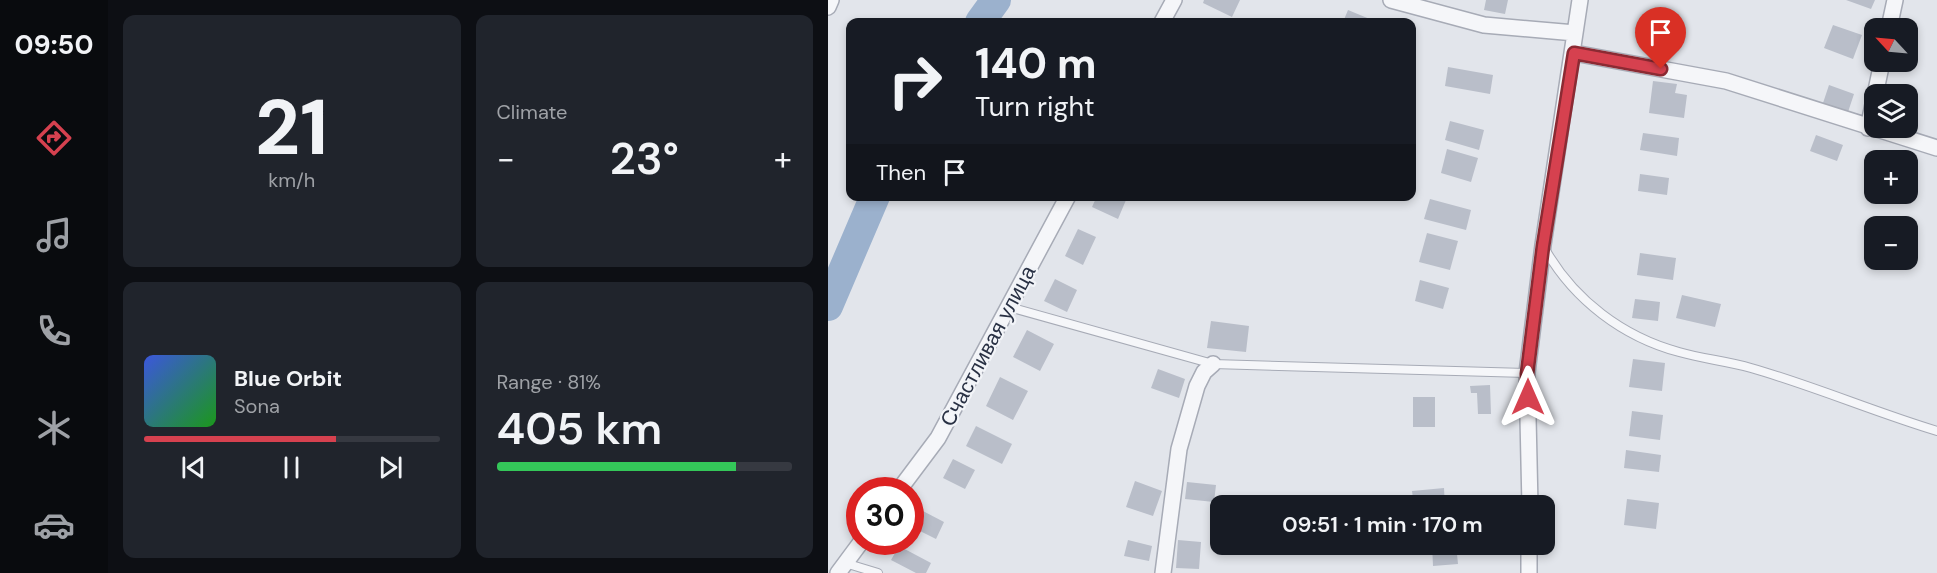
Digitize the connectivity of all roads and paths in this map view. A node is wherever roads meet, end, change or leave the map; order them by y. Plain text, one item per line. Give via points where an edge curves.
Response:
1 (831, 0) edge
2 (1174, 0) edge
3 (1391, 0) edge
4 (1580, 0) edge
5 (1895, 0) edge
6 (828, 7) edge
7 (1164, 18) edge
8 (1891, 18) edge
9 (1575, 33) junction
10 (1574, 53) junction
11 (1864, 127) edge
12 (1902, 138) edge
13 (1937, 148) edge
14 (1065, 201) edge
15 (1543, 246) junction
16 (1009, 307) junction
17 (1213, 364) junction
18 (1527, 374) junction
19 (1937, 431) edge
20 (909, 477) edge
21 (1530, 495) edge
22 (851, 555) edge
23 (1529, 555) edge
24 (841, 568) edge
25 (878, 573) edge
26 (1163, 573) edge
27 (1529, 573) edge

1 - 6 street
2 - 7 street
3 - 9 street via 1484,25
4 - 9 street
5 - 8 street
9 - 10 street
10 - 11 street via 1726,81
10 - 15 street
12 - 13 street
14 - 16 street, Счастливая улица
15 - 18 street
15 - 19 lane via 1577,293 1638,339 1749,367
16 - 17 lane
16 - 20 street, Счастливая улица via 938,438
17 - 18 lane
17 - 26 street via 1197,386 1179,449
18 - 21 street
22 - 24 street
23 - 27 street
24 - 25 lane

